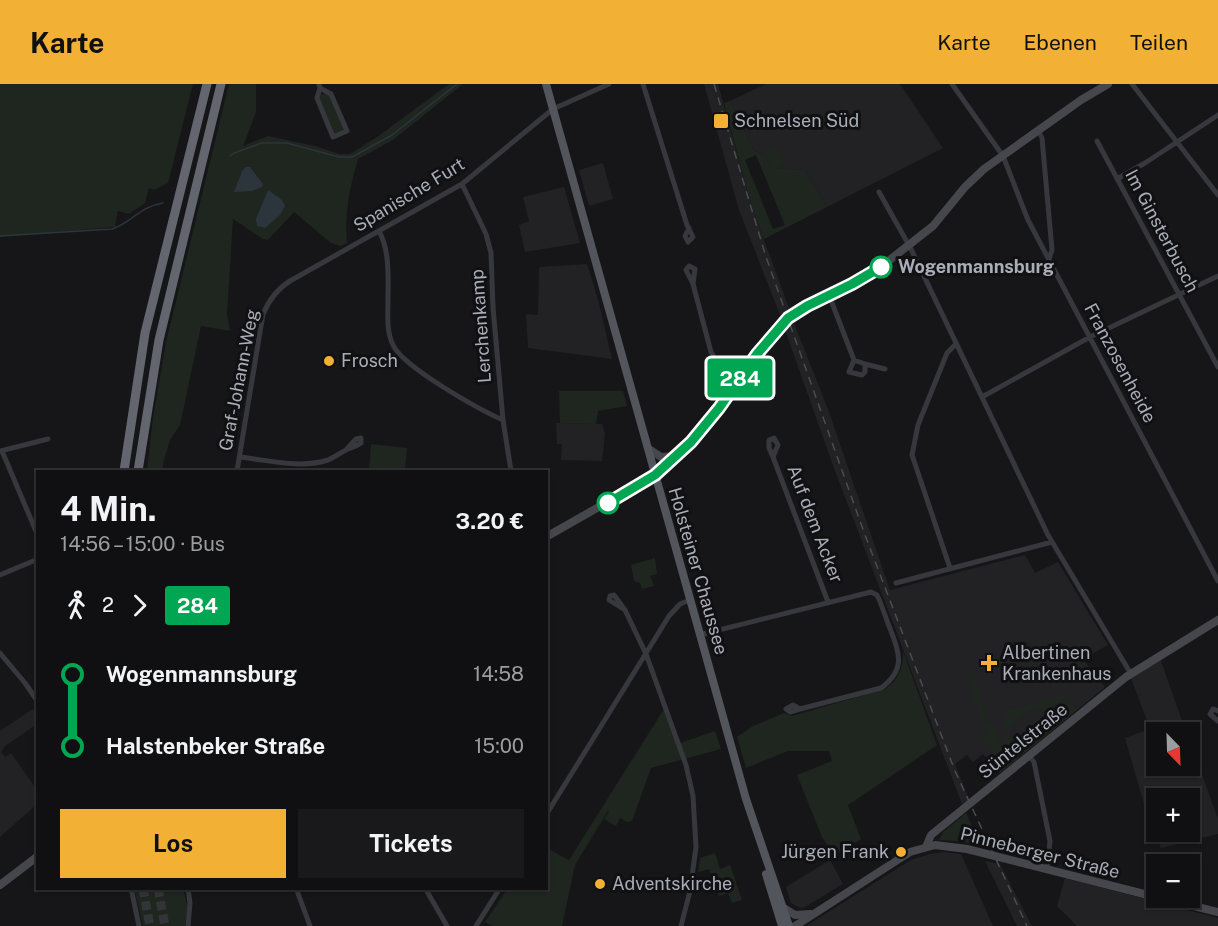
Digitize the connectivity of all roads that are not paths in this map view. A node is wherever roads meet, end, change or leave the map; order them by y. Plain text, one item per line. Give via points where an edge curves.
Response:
1 (207, 84) edge
2 (221, 84) edge
3 (546, 84) edge
4 (609, 84) edge
5 (643, 84) edge
6 (952, 84) edge
7 (1108, 84) edge
8 (1132, 84) edge
9 (320, 86) edge
10 (553, 109) junction
11 (1218, 115) edge
12 (1038, 130) junction
13 (1097, 141) dead end
14 (1177, 142) junction
15 (1003, 156) junction
16 (1117, 179) junction
17 (462, 184) junction
18 (879, 192) dead end
19 (1218, 195) edge
20 (689, 228) dead end
21 (379, 231) junction
22 (909, 246) junction
23 (1049, 259) junction
24 (1218, 276) edge
25 (693, 284) dead end
26 (1179, 294) junction
27 (829, 295) junction
28 (273, 296) joint
29 (1090, 337) junction
30 (956, 344) junction
31 (854, 360) junction
32 (865, 364) junction
33 (1218, 367) edge
34 (885, 369) dead end
35 (736, 384) junction
36 (982, 397) junction
37 (503, 420) junction
38 (48, 439) dead end
39 (649, 449) junction
40 (346, 450) dead end
41 (1, 451) edge
42 (676, 456) junction
43 (239, 457) junction
44 (773, 457) dead end
45 (124, 470) edge
46 (138, 470) edge
47 (237, 470) edge
48 (511, 470) edge
49 (655, 475) junction
50 (36, 531) edge
51 (548, 536) edge
52 (1052, 542) junction
53 (36, 560) edge
54 (950, 568) junction
55 (0, 575) edge
56 (1218, 581) edge
57 (896, 583) dead end
58 (690, 600) junction
59 (828, 602) junction
60 (625, 610) dead end
61 (1218, 620) edge
62 (699, 635) junction
63 (0, 653) edge
64 (646, 654) junction
65 (1131, 674) junction
66 (36, 699) edge
67 (800, 709) dead end
68 (1218, 711) edge
69 (1218, 721) edge
70 (1029, 756) junction
71 (548, 811) edge
72 (939, 829) junction
73 (935, 845) junction
74 (926, 847) junction
75 (36, 858) edge
76 (765, 859) junction
77 (1047, 869) junction
78 (0, 885) edge
79 (131, 890) edge
80 (188, 890) edge
81 (297, 890) edge
82 (426, 890) edge
83 (499, 890) edge
84 (1146, 894) edge
85 (784, 908) junction
86 (1200, 908) edge
87 (1218, 912) edge
88 (811, 914) junction
89 (139, 926) edge
90 (188, 926) edge
91 (310, 926) edge
92 (447, 926) edge
93 (476, 926) edge
94 (681, 926) edge
95 (782, 926) edge
96 (789, 926) edge
97 (795, 926) edge

1 - 45 highway via 148,322
2 - 46 highway via 159,340
3 - 10 main road, Holsteiner Chaussee
4 - 10 street, Spanische Furt
5 - 20 street
6 - 15 street, Franzosenheide
7 - 12 street
8 - 14 street
9 - 9 street via 317,98 333,137 347,131 330,93
10 - 17 street, Spanische Furt
10 - 39 main road, Holsteiner Chaussee
11 - 14 street
12 - 15 street
12 - 23 street via 1047,180 1052,250
13 - 16 street, Im Ginsterbusch
14 - 16 street
14 - 19 street
15 - 22 street via 973,179 937,222
15 - 23 street, Franzosenheide via 1021,204
16 - 26 street, Im Ginsterbusch
17 - 21 street, Spanische Furt
17 - 37 street, Lerchenkamp via 491,253
18 - 22 street
21 - 28 street, Spanische Furt via 290,280
21 - 37 street via 386,248 388,330 397,352 419,372
22 - 27 street
22 - 30 street
23 - 29 street, Franzosenheide
24 - 26 street
25 - 35 street via 711,352
26 - 29 street
26 - 33 street, Im Ginsterbusch
27 - 31 street
27 - 35 street via 788,318
28 - 43 street, Graf-Johann-Weg via 263,315
29 - 36 street
29 - 56 street, Franzosenheide
30 - 36 street
30 - 54 street via 947,353 918,424 912,455
31 - 32 street
31 - 32 street via 849,372 862,375
32 - 34 street
35 - 42 street
36 - 52 street
37 - 48 street, Lerchenkamp
38 - 41 street
39 - 42 street via 661,457
39 - 49 main road, Holsteiner Chaussee
40 - 43 street via 330,460 304,465
41 - 50 street
42 - 49 street
43 - 47 street, Graf-Johann-Weg
44 - 59 street, Auf dem Acker
49 - 51 street
49 - 58 main road, Holsteiner Chaussee
52 - 54 street
52 - 65 street
53 - 55 street
54 - 57 street
58 - 62 main road, Holsteiner Chaussee
58 - 64 street via 680,603 669,616
59 - 62 street
59 - 67 street via 872,592 877,595 897,648 897,670 881,688
60 - 64 street
61 - 65 street, Süntelstraße
62 - 76 main road, Holsteiner Chaussee
63 - 66 street
64 - 71 street
64 - 94 street via 684,758 693,796 695,860
65 - 70 street, Süntelstraße
68 - 69 street via 1212,709 1210,714
70 - 72 street, Süntelstraße
70 - 77 street via 1034,762 1050,841
72 - 73 street
72 - 74 street, Süntelstraße via 929,836
73 - 74 street, Pinneberger Straße
73 - 77 street, Pinneberger Straße via 959,847
74 - 88 street, Pinneberger Straße via 907,854
75 - 78 street
76 - 85 main road, Holsteiner Chaussee
76 - 95 main road, Holsteiner Chaussee
77 - 84 street, Pinneberger Straße
79 - 89 street
80 - 90 street
81 - 91 street
82 - 92 street
83 - 93 street
85 - 88 street via 796,915
85 - 96 main road, Holsteiner Chaussee
86 - 87 street, Pinneberger Straße
88 - 97 street, Pinneberger Straße

